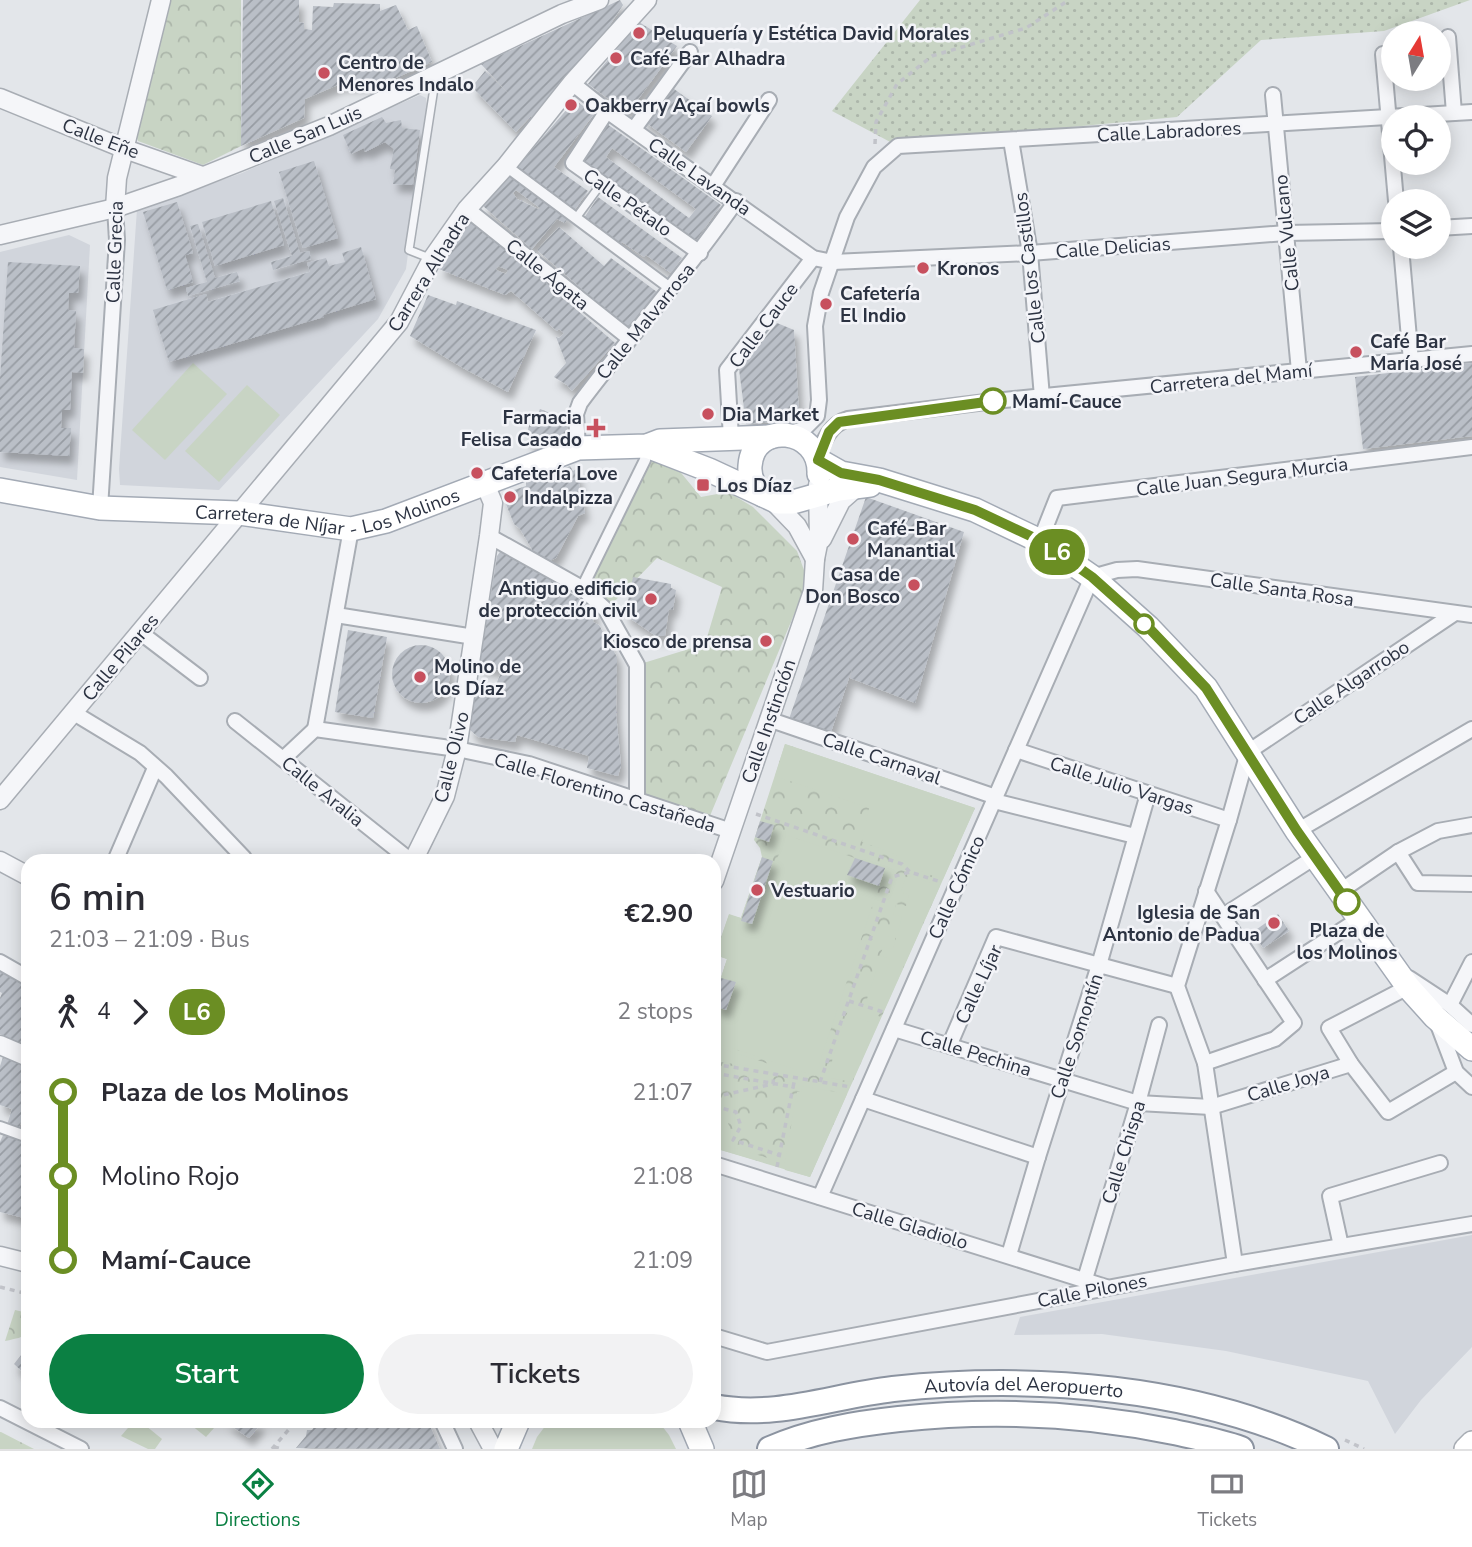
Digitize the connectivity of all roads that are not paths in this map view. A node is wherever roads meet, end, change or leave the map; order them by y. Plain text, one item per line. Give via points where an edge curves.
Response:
1 (161, 0) edge
2 (599, 0) edge
3 (647, 0) edge
4 (690, 52) dead end
5 (436, 75) junction
6 (1451, 75) edge
7 (572, 83) junction
8 (1273, 95) dead end
9 (0, 98) edge
10 (769, 100) dead end
11 (607, 111) junction
12 (1472, 112) edge
13 (1451, 113) edge
14 (1454, 113) junction
15 (1381, 115) edge
16 (1275, 124) junction
17 (634, 129) junction
18 (1011, 140) junction
19 (125, 149) junction
20 (506, 166) junction
21 (202, 176) junction
22 (601, 184) junction
23 (713, 186) junction
24 (736, 201) junction
25 (115, 208) junction
26 (467, 209) junction
27 (574, 216) junction
28 (1472, 226) edge
29 (1451, 227) edge
30 (1381, 230) edge
31 (1286, 233) junction
32 (0, 235) edge
33 (700, 253) junction
34 (1030, 253) junction
35 (813, 258) junction
36 (432, 259) junction
37 (1402, 259) edge
38 (833, 262) junction
39 (670, 289) junction
40 (629, 338) junction
41 (1472, 354) edge
42 (1411, 361) junction
43 (1299, 370) junction
44 (1042, 397) junction
45 (819, 400) junction
46 (829, 432) junction
47 (777, 436) junction
48 (731, 438) junction
49 (647, 446) junction
50 (1472, 447) edge
51 (579, 448) junction
52 (815, 478) junction
53 (485, 484) junction
54 (894, 485) junction
55 (858, 486) junction
56 (0, 490) edge
57 (767, 498) junction
58 (100, 508) junction
59 (239, 513) junction
60 (351, 529) junction
61 (489, 536) junction
62 (1041, 541) junction
63 (817, 552) junction
64 (1092, 577) junction
65 (582, 588) junction
66 (1455, 613) junction
67 (335, 615) junction
68 (1472, 615) edge
69 (141, 633) junction
70 (474, 637) junction
71 (200, 678) dead end
72 (74, 713) junction
73 (768, 719) junction
74 (235, 721) dead end
75 (315, 729) junction
76 (1472, 729) edge
77 (457, 749) junction
78 (1016, 750) junction
79 (1248, 752) junction
80 (283, 759) junction
81 (155, 768) junction
82 (1148, 794) junction
83 (637, 799) junction
84 (995, 799) junction
85 (0, 800) edge
86 (1229, 820) junction
87 (1472, 825) edge
88 (731, 831) junction
89 (1297, 831) junction
90 (1135, 836) junction
91 (1398, 852) junction
92 (119, 854) edge
93 (240, 854) edge
94 (403, 854) edge
95 (416, 854) edge
96 (1315, 856) junction
97 (721, 860) edge
98 (0, 861) edge
99 (21, 872) edge
100 (1472, 884) edge
101 (1206, 891) junction
102 (1339, 892) junction
103 (1223, 916) junction
104 (1359, 919) junction
105 (0, 962) edge
106 (1472, 962) edge
107 (1099, 965) junction
108 (21, 974) edge
109 (1402, 979) junction
110 (1265, 980) junction
111 (1177, 986) junction
112 (1443, 1011) junction
113 (1159, 1025) dead end
114 (1472, 1025) edge
115 (894, 1029) junction
116 (950, 1044) junction
117 (0, 1045) edge
118 (1472, 1049) edge
119 (21, 1054) edge
120 (1205, 1063) junction
121 (1351, 1064) junction
122 (1456, 1072) junction
123 (1062, 1080) junction
124 (1472, 1087) edge
125 (865, 1094) junction
126 (1138, 1103) junction
127 (1211, 1107) junction
128 (0, 1127) edge
129 (21, 1134) edge
130 (1038, 1157) junction
131 (1440, 1163) dead end
132 (721, 1166) edge
133 (820, 1197) junction
134 (1472, 1224) edge
135 (1341, 1246) junction
136 (1009, 1255) junction
137 (0, 1257) edge
138 (21, 1262) edge
139 (1235, 1264) junction
140 (1085, 1279) junction
141 (1106, 1287) junction
142 (721, 1338) edge
143 (0, 1408) edge
144 (721, 1408) edge
145 (21, 1419) edge
146 (38, 1428) edge
147 (445, 1428) edge
148 (482, 1428) edge
149 (515, 1428) edge
150 (693, 1428) edge
151 (1472, 1442) edge
152 (77, 1448) edge
153 (455, 1449) edge
154 (492, 1449) edge
155 (506, 1449) edge
156 (702, 1449) edge
157 (770, 1449) edge
158 (1241, 1449) edge
159 (1326, 1449) edge
160 (1465, 1449) edge

1 - 19 street, Calle Grecia
2 - 5 street, Calle San Luis
3 - 7 street, Carrera Alhadra
4 - 17 street
5 - 21 street, Calle San Luis via 329,126
5 - 36 lane via 410,250
6 - 14 street
7 - 11 street, Calle Lavanda
7 - 20 street, Carrera Alhadra
8 - 16 street, Calle Vulcano
9 - 19 street, Calle Eñe
10 - 23 street
11 - 17 street, Calle Lavanda
11 - 22 street, Calle Pétalo via 573,163
12 - 14 street, Calle Labradores
13 - 14 street, Calle Labradores
15 - 16 street, Calle Labradores
16 - 18 street, Calle Labradores
16 - 31 street, Calle Vulcano
17 - 23 street, Calle Lavanda
18 - 34 street, Calle los Castillos
18 - 38 street, Calle Labradores via 898,146 874,167 847,217
19 - 21 street, Calle Eñe
19 - 25 street, Calle Grecia
20 - 26 street, Carrera Alhadra
20 - 27 street
21 - 25 street, Calle San Luis
22 - 27 lane
22 - 33 street, Calle Pétalo
23 - 24 street, Calle Lavanda
24 - 33 street, Calle Malvarrosa
24 - 35 street, Calle Lavanda
25 - 32 street, Calle San Luis
25 - 58 street, Calle Grecia via 117,240
26 - 36 street, Carrera Alhadra
26 - 40 street, Calle Ágata
27 - 39 street
28 - 29 street
30 - 31 street, Calle Delicias
31 - 34 street, Calle Delicias
31 - 43 street, Calle Vulcano
33 - 39 street, Calle Malvarrosa
34 - 38 street, Calle Delicias
34 - 44 street, Calle los Castillos
35 - 38 street, Calle Lavanda
35 - 48 street, Calle Cauce via 727,370
36 - 59 street, Carrera Alhadra via 399,322
37 - 42 street
38 - 45 street via 816,317
39 - 40 street, Calle Malvarrosa
40 - 51 street, Calle Malvarrosa via 580,402 576,414
41 - 42 street, Carretera del Mamí
42 - 43 street, Carretera del Mamí
43 - 44 street, Carretera del Mamí
44 - 46 street, Carretera del Mamí via 848,419
45 - 46 street via 828,416
45 - 47 street via 817,416 809,426
46 - 52 street
47 - 48 main road
47 - 52 main road via 794,436 808,443
47 - 57 main road via 758,445 751,462 753,484
48 - 49 main road via 660,441
49 - 51 main road, Carretera de Níjar - Los Molinos
49 - 57 main road
49 - 65 street via 645,460
50 - 62 street, Calle Juan Segura Murcia via 1057,498
51 - 53 main road, Carretera de Níjar - Los Molinos
52 - 54 main road via 841,473
52 - 55 main road
52 - 57 main road via 788,502
52 - 63 street, Calle Instinción
53 - 60 main road, Carretera de Níjar - Los Molinos via 386,521
53 - 61 street, Calle Olivo via 493,503
54 - 55 main road
54 - 62 main road via 975,510
55 - 63 street, Calle Instinción via 841,501
56 - 58 main road, Carretera de Níjar - Los Molinos
57 - 63 street
58 - 59 main road, Carretera de Níjar - Los Molinos
59 - 60 main road, Carretera de Níjar - Los Molinos
59 - 69 street, Calle Pilares
60 - 67 street
61 - 65 street
61 - 70 street, Calle Olivo
62 - 64 main road
63 - 73 street, Calle Instinción via 813,591
64 - 66 street, Calle Santa Rosa via 1137,569
64 - 78 street, Calle Cómico
64 - 79 main road via 1206,688
65 - 83 street via 606,610 637,665
66 - 68 street, Calle Santa Rosa
66 - 79 street, Calle Algarrobo
67 - 70 street
67 - 75 street
69 - 71 street
69 - 72 street, Calle Pilares
70 - 77 street, Calle Olivo
72 - 81 street via 140,753
72 - 85 street, Calle Pilares
73 - 84 street, Calle Carnaval
73 - 88 street, Calle Instinción
74 - 80 street, Calle Aralia
75 - 77 street, Calle Florentino Castañeda
75 - 80 street
76 - 89 street
77 - 83 street, Calle Florentino Castañeda via 529,764
77 - 95 street, Calle Olivo via 445,796
78 - 82 street, Calle Julio Vargas
78 - 84 street, Calle Cómico
79 - 86 street
79 - 89 main road
80 - 94 street, Calle Aralia
81 - 92 street
81 - 93 street
82 - 86 street, Calle Julio Vargas
82 - 90 street, Calle Somontín
83 - 88 street, Calle Florentino Castañeda
84 - 90 street, Calle Carnaval
84 - 115 street, Calle Cómico
86 - 101 street
87 - 91 street via 1438,831
88 - 97 street, Calle Instinción
89 - 96 main road
90 - 107 street, Calle Somontín
91 - 100 street via 1418,883
91 - 102 street
96 - 102 main road
96 - 103 street
98 - 99 street
101 - 103 street
101 - 111 street
102 - 104 main road
103 - 110 street
104 - 109 main road
104 - 110 street
105 - 108 street
106 - 112 street
107 - 111 street, Calle Líjar
107 - 116 street, Calle Líjar via 996,937
107 - 123 street, Calle Somontín
109 - 112 main road
109 - 121 street, Calle Joya via 1329,1028
110 - 120 street via 1294,1023 1275,1039
111 - 120 street
112 - 114 street
112 - 118 main road
112 - 122 street
113 - 126 street, Calle Chispa
115 - 116 street, Calle Pechina
115 - 125 street, Calle Cómico
116 - 123 street, Calle Pechina
117 - 119 street
120 - 127 street
121 - 122 street via 1388,1112
121 - 127 street, Calle Joya
122 - 124 street
123 - 126 street, Calle Pechina
123 - 130 street, Calle Somontín
125 - 130 street
125 - 133 street, Calle Cómico
126 - 127 street, Calle Joya
126 - 140 street, Calle Chispa
127 - 139 street
128 - 129 street
130 - 136 street, Calle Somontín
131 - 135 street via 1330,1196
132 - 133 street, Calle Gladiolo
133 - 136 street, Calle Gladiolo
134 - 135 street, Calle Pilones
135 - 139 street, Calle Pilones
136 - 140 street, Calle Gladiolo
137 - 138 street
139 - 141 street, Calle Pilones
140 - 141 street, Calle Gladiolo
141 - 142 street, Calle Pilones via 767,1352
143 - 145 street
144 - 159 highway, Autovía del Aeropuerto via 774,1411 901,1388 1034,1384 1188,1402 1267,1425
146 - 152 street
147 - 153 street
148 - 154 street
149 - 155 main road
150 - 156 main road
151 - 160 main road
157 - 158 highway, Autovía del Aeropuerto via 851,1426 930,1416 1024,1413 1119,1422

